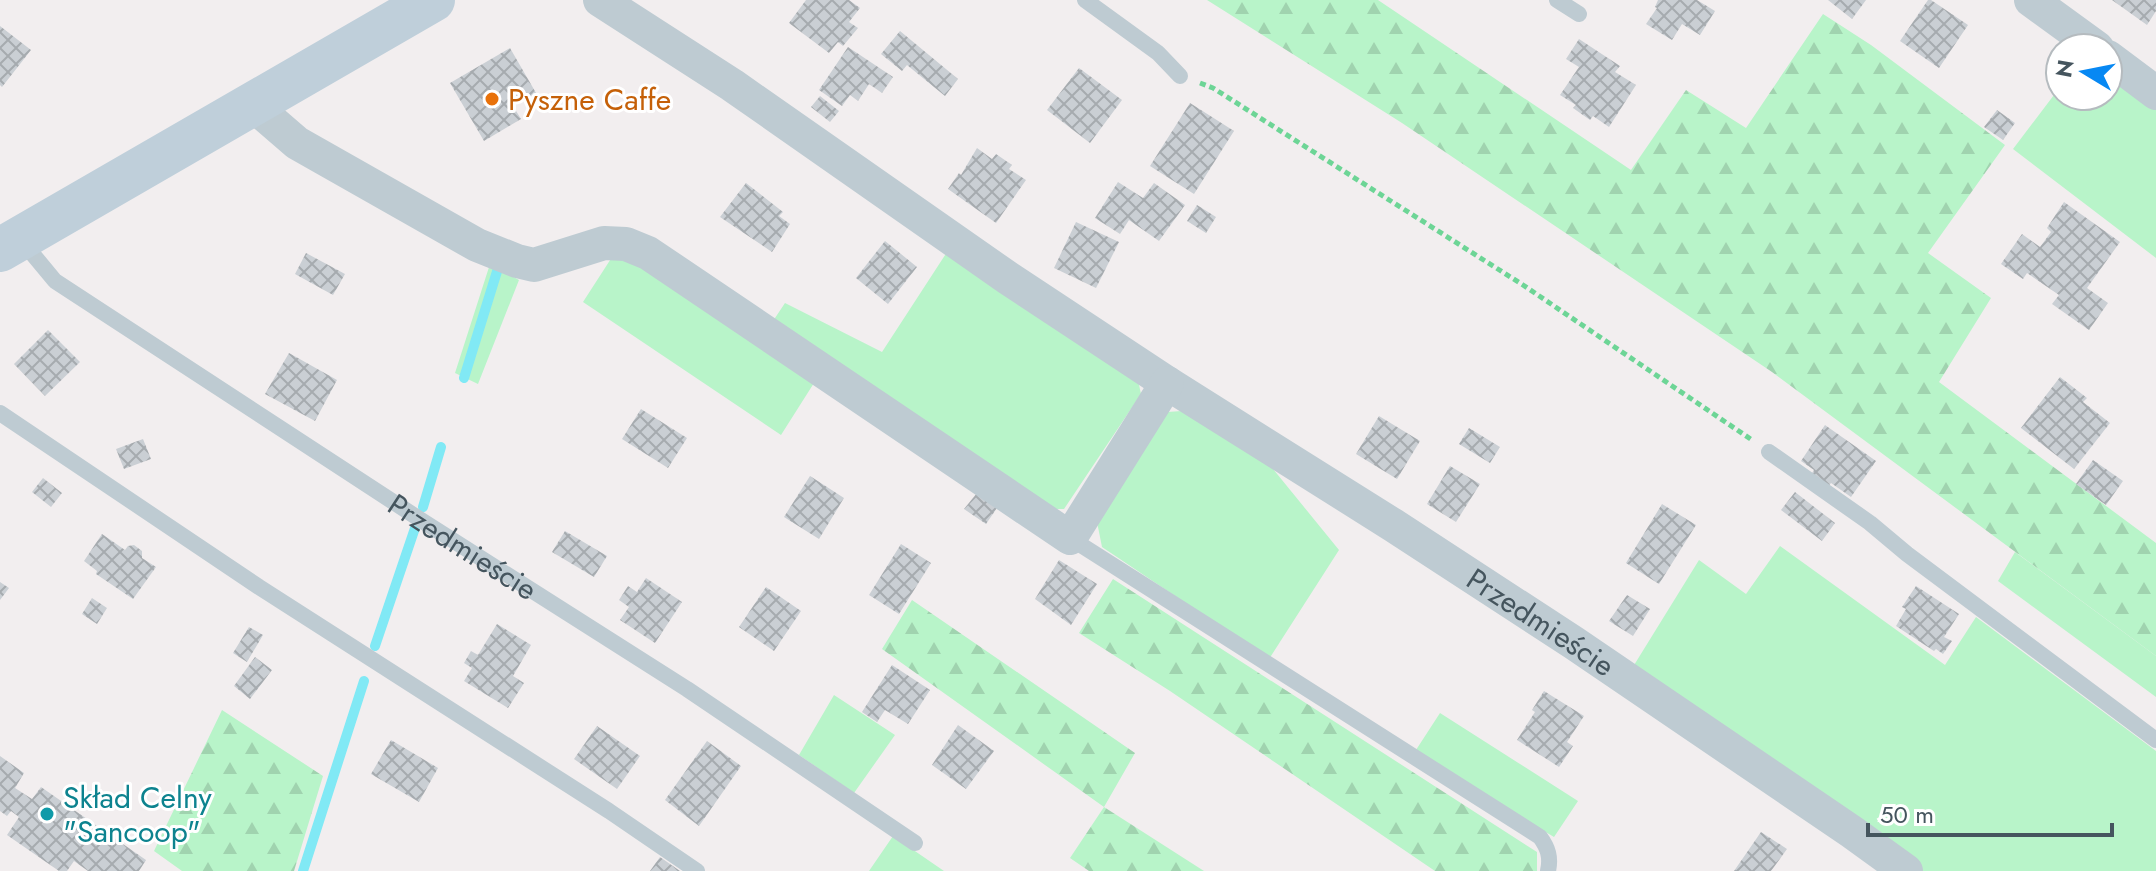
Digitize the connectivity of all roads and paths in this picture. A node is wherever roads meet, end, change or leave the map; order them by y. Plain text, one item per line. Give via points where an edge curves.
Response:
1 (433, 0) edge
2 (600, 0) edge
3 (1085, 0) edge
4 (1557, 0) edge
5 (2031, 0) edge
6 (1579, 14) dead end
7 (2075, 32) edge
8 (2124, 69) edge
9 (1180, 76) joint
10 (2156, 93) edge
11 (253, 105) junction
12 (10, 244) edge
13 (1167, 383) junction
14 (0, 413) edge
15 (1769, 452) joint
16 (1070, 538) junction
17 (2156, 740) edge
18 (915, 843) dead end
19 (697, 871) edge
20 (1548, 871) edge
21 (1906, 871) edge

1 - 11 main road
2 - 13 street, Przedmieście
3 - 9 lane via 1158,53
4 - 6 lane
5 - 7 street
8 - 10 street
9 - 15 path via 1213,88 1510,276
11 - 12 main road
11 - 16 street via 297,143 477,245 517,261 534,265 604,243 648,253
12 - 18 lane, Przedmieście via 55,281 687,689
13 - 16 street
13 - 21 street, Przedmieście via 1574,643
14 - 19 lane
15 - 17 lane
16 - 20 lane via 1540,837 1549,854

